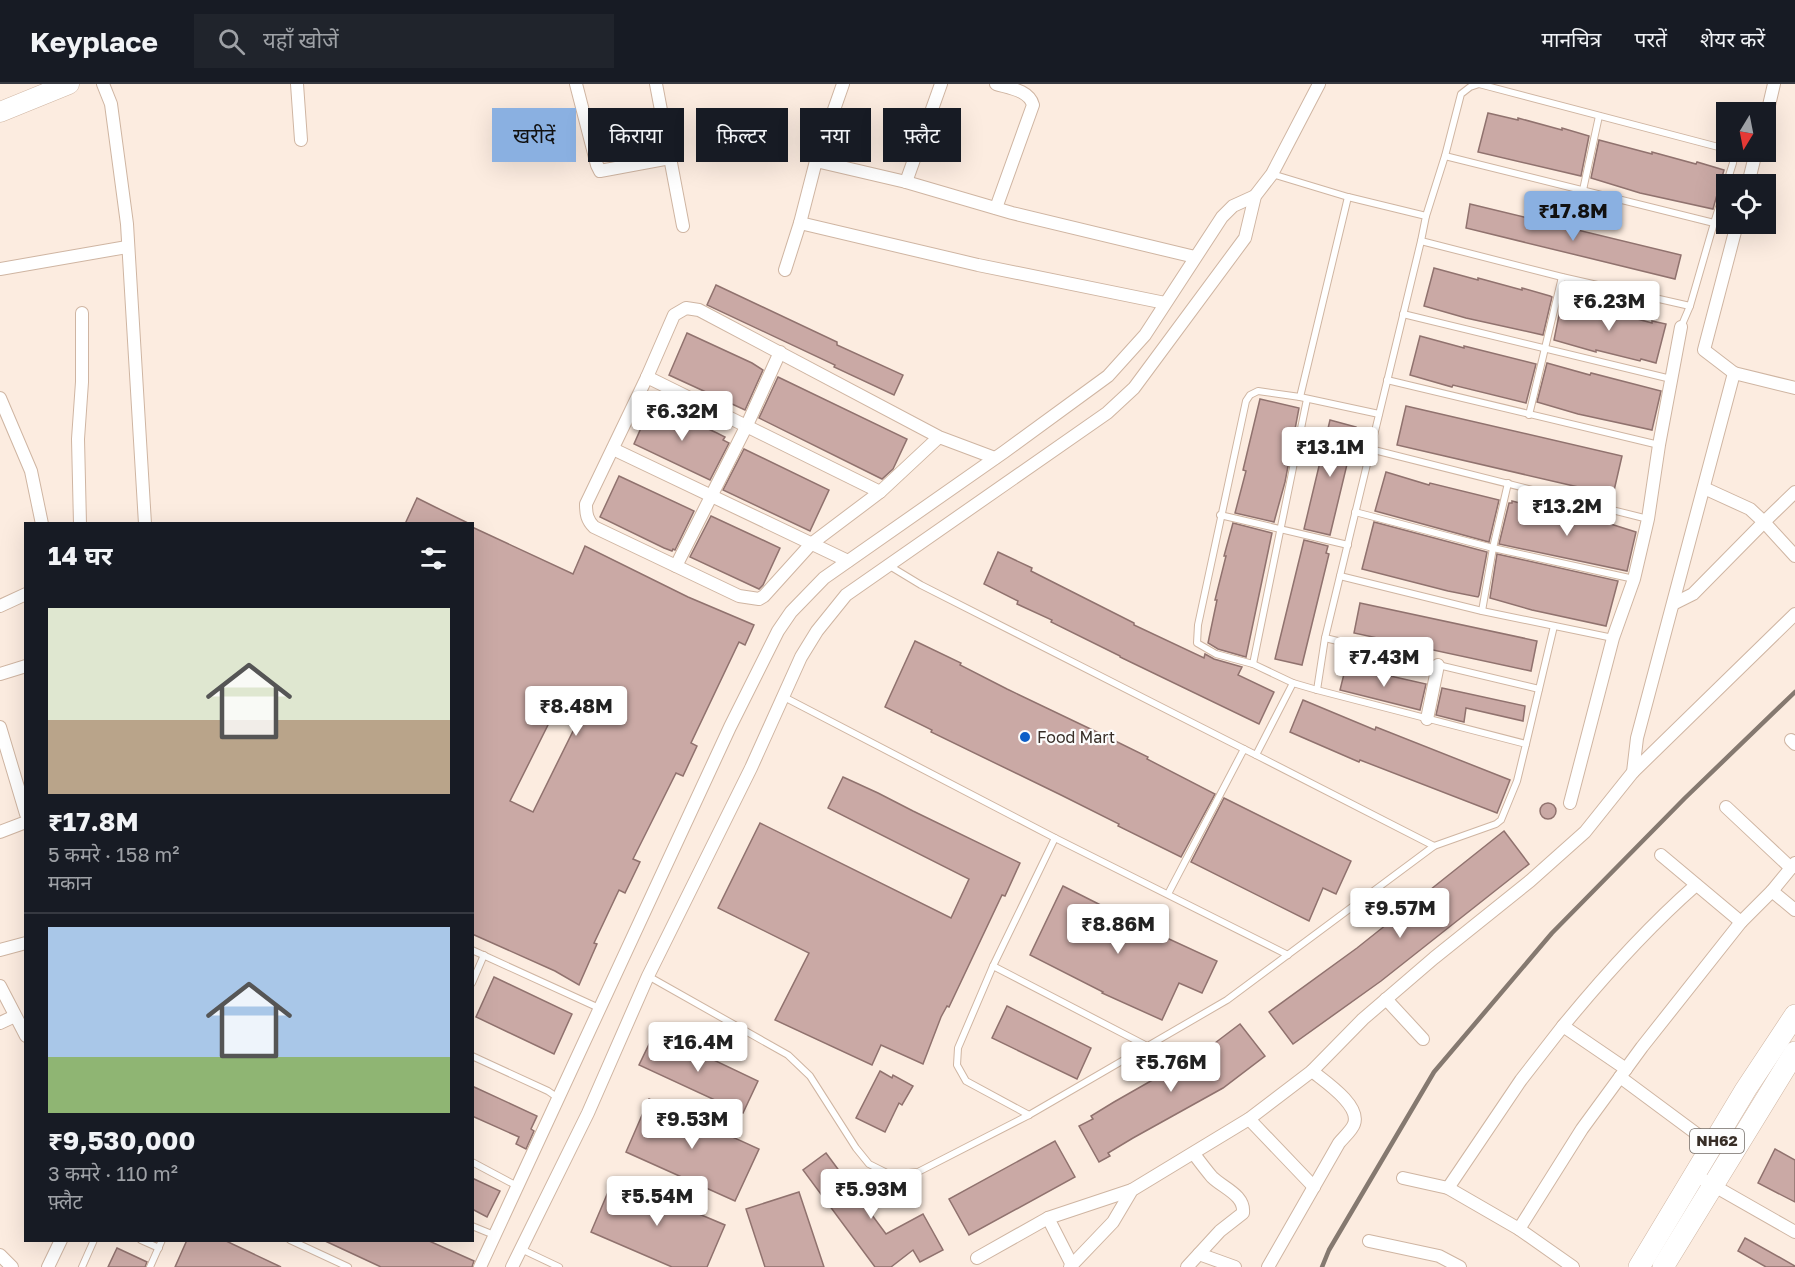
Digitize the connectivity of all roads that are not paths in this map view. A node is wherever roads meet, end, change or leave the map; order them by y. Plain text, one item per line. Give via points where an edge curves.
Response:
1 (69, 84) edge
2 (103, 84) edge
3 (297, 84) edge
4 (576, 84) edge
5 (656, 84) edge
6 (843, 84) edge
7 (941, 84) edge
8 (996, 84) edge
9 (1319, 84) edge
10 (1774, 84) edge
11 (1770, 102) edge
12 (661, 108) edge
13 (835, 108) edge
14 (0, 112) edge
15 (1599, 116) junction
16 (588, 130) edge
17 (302, 140) dead end
18 (1716, 147) edge
19 (1445, 156) junction
20 (596, 162) edge
21 (648, 162) edge
22 (671, 162) edge
23 (816, 162) edge
24 (820, 162) edge
25 (1733, 162) edge
26 (1272, 174) junction
27 (906, 182) junction
28 (1583, 190) junction
29 (1255, 196) junction
30 (1348, 197) junction
31 (996, 208) junction
32 (1426, 216) junction
33 (800, 223) junction
34 (1714, 223) junction
35 (683, 226) dead end
36 (1734, 234) edge
37 (1421, 241) junction
38 (127, 247) junction
39 (1195, 257) junction
40 (0, 269) edge
41 (785, 270) dead end
42 (1562, 277) junction
43 (1165, 303) junction
44 (1690, 306) junction
45 (82, 313) dead end
46 (1403, 314) junction
47 (1682, 327) joint
48 (1546, 349) junction
49 (780, 352) junction
50 (1734, 373) junction
51 (647, 377) junction
52 (1671, 379) junction
53 (1387, 380) junction
54 (1795, 388) edge
55 (1300, 397) junction
56 (0, 398) edge
57 (1307, 399) junction
58 (1379, 414) junction
59 (1529, 415) junction
60 (747, 425) junction
61 (939, 437) junction
62 (1659, 445) junction
63 (613, 449) junction
64 (1370, 449) junction
65 (995, 458) junction
66 (1795, 480) edge
67 (1508, 483) junction
68 (1704, 488) junction
69 (880, 492) junction
70 (1793, 494) edge
71 (711, 495) junction
72 (1355, 512) junction
73 (1220, 515) junction
74 (1648, 519) junction
75 (42, 522) edge
76 (80, 522) edge
77 (145, 522) edge
78 (1764, 522) junction
79 (1282, 530) junction
80 (811, 544) junction
81 (1348, 545) junction
82 (1493, 549) junction
83 (1795, 556) edge
84 (848, 561) junction
85 (888, 565) junction
86 (676, 566) junction
87 (1340, 576) junction
88 (1634, 579) junction
89 (24, 595) edge
90 (1673, 604) junction
91 (0, 606) edge
92 (1482, 611) junction
93 (1795, 614) edge
94 (1554, 626) junction
95 (1325, 638) junction
96 (1613, 638) junction
97 (1253, 664) junction
98 (1438, 665) junction
99 (24, 667) edge
100 (0, 674) edge
101 (1293, 682) junction
102 (1539, 689) junction
103 (1317, 690) junction
104 (783, 697) junction
105 (1427, 719) junction
106 (0, 727) edge
107 (1526, 744) junction
108 (1244, 749) junction
109 (1256, 754) junction
110 (1633, 772) junction
111 (1570, 803) dead end
112 (24, 807) edge
113 (1726, 807) dead end
114 (24, 823) edge
115 (0, 832) edge
116 (1055, 838) junction
117 (1434, 846) junction
118 (1660, 855) dead end
119 (1793, 865) edge
120 (1696, 885) junction
121 (1772, 891) junction
122 (1168, 894) junction
123 (1795, 910) edge
124 (1741, 922) junction
125 (24, 944) edge
126 (0, 950) edge
127 (474, 951) edge
128 (484, 955) junction
129 (1288, 955) junction
130 (993, 966) junction
131 (648, 976) junction
132 (474, 978) edge
133 (0, 986) edge
134 (1386, 999) junction
135 (599, 1008) junction
136 (1795, 1015) edge
137 (15, 1016) junction
138 (0, 1023) edge
139 (1563, 1026) junction
140 (24, 1032) edge
141 (1423, 1039) dead end
142 (1147, 1046) junction
143 (1795, 1052) edge
144 (474, 1057) edge
145 (1312, 1071) junction
146 (1623, 1073) junction
147 (558, 1098) junction
148 (1029, 1115) junction
149 (1249, 1119) junction
150 (1713, 1146) junction
151 (1194, 1154) junction
152 (474, 1163) edge
153 (1403, 1178) dead end
154 (1704, 1181) junction
155 (518, 1186) junction
156 (1314, 1187) junction
157 (1448, 1188) junction
158 (1132, 1190) junction
159 (1048, 1218) junction
160 (474, 1227) edge
161 (1519, 1229) junction
162 (1795, 1232) edge
163 (494, 1235) junction
164 (1369, 1241) dead end
165 (60, 1242) edge
166 (93, 1242) edge
167 (146, 1242) edge
168 (161, 1242) edge
169 (294, 1242) edge
170 (159, 1248) junction
171 (521, 1250) junction
172 (1199, 1254) junction
173 (0, 1255) edge
174 (977, 1258) dead end
175 (1071, 1266) edge
176 (12, 1267) edge
177 (48, 1267) edge
178 (82, 1267) edge
179 (150, 1267) edge
180 (348, 1267) edge
181 (480, 1267) edge
182 (512, 1267) edge
183 (560, 1267) edge
184 (1186, 1267) edge
185 (1235, 1267) edge
186 (1268, 1267) edge
187 (1460, 1267) edge
188 (1573, 1267) edge
189 (1639, 1267) edge
190 (1663, 1267) edge

1 - 14 main road
2 - 38 street via 111,104
3 - 17 street
4 - 16 street
5 - 12 street
6 - 13 street
7 - 27 street
8 - 31 street via 1026,93 1033,105
9 - 26 street
10 - 11 street
15 - 18 lane
15 - 19 lane via 1479,84 1461,94
15 - 28 lane
19 - 28 lane
19 - 32 lane
20 - 21 street via 600,171
22 - 35 street
23 - 33 street
24 - 27 street
25 - 34 lane
26 - 29 street
26 - 30 lane
27 - 31 street
28 - 34 lane
29 - 39 street via 1233,206 1222,217
29 - 85 street via 1245,238 1134,388 1107,413
30 - 32 lane
30 - 55 lane
31 - 39 street
32 - 37 lane
33 - 41 street
33 - 43 street
34 - 44 lane
36 - 50 street via 1704,350
37 - 42 lane
37 - 46 lane
38 - 40 street
38 - 77 street
39 - 43 street
42 - 44 lane
42 - 48 lane
43 - 65 street via 1145,335 1108,376
44 - 47 lane
45 - 76 street
46 - 48 lane
46 - 53 lane
47 - 52 street
48 - 52 lane
48 - 59 lane
49 - 51 street via 699,310 686,308 674,315
49 - 60 street
49 - 61 street
50 - 54 street
50 - 68 street
51 - 60 street
51 - 63 street
52 - 62 street
53 - 58 lane
53 - 59 lane
55 - 57 lane
55 - 73 lane via 1258,391 1250,394
56 - 75 street via 31,471
57 - 58 lane
57 - 79 lane
58 - 64 lane
59 - 62 lane
60 - 69 street
60 - 71 street
61 - 65 street
61 - 69 street
62 - 74 street
63 - 71 street
63 - 86 street via 586,504 589,522
64 - 67 lane
64 - 72 lane
65 - 84 street
66 - 70 street
67 - 74 lane
67 - 82 lane
68 - 78 street via 1750,508
68 - 90 street
69 - 80 street
70 - 78 street
71 - 80 street
71 - 86 street
72 - 81 lane
72 - 82 lane
73 - 79 lane
73 - 97 lane via 1197,643 1216,654
74 - 88 street
78 - 83 street
78 - 90 street via 1693,594
79 - 81 lane
79 - 97 lane
80 - 84 street
80 - 86 street via 759,599 739,596
81 - 87 lane
82 - 88 lane
82 - 92 lane
84 - 135 street via 824,578 778,631
85 - 104 street via 846,595 817,631
85 - 108 lane
87 - 92 lane
87 - 95 lane
88 - 96 street
89 - 91 street
90 - 110 street via 1637,738
92 - 94 lane
93 - 110 street
94 - 96 lane
94 - 102 lane
95 - 98 lane
95 - 103 lane
96 - 111 street
97 - 101 lane
98 - 102 lane
98 - 105 street
99 - 100 street
101 - 103 lane
101 - 109 lane
102 - 107 lane
103 - 105 lane
104 - 116 lane
104 - 131 street
105 - 107 lane
106 - 112 street
107 - 117 lane via 1517,781 1501,820
108 - 109 lane
108 - 122 lane
109 - 117 lane
110 - 134 street via 1585,832
113 - 119 street
114 - 115 street
116 - 122 lane
116 - 130 lane
117 - 129 lane
118 - 120 street
119 - 121 street
120 - 124 street
120 - 139 street via 1644,933
121 - 123 street
121 - 124 street
122 - 129 lane
124 - 146 street
125 - 126 street
127 - 128 lane
128 - 132 lane
128 - 135 lane
129 - 142 lane via 1227,1000
130 - 142 lane
130 - 148 lane via 958,1048 957,1065 966,1081
131 - 148 lane via 788,1055 810,1076 869,1164 891,1175 918,1172
131 - 171 street via 588,1113
133 - 137 street
134 - 141 street
134 - 145 street
135 - 147 street
136 - 150 highway, NH62
137 - 138 street
137 - 140 street
139 - 146 street
139 - 157 street
142 - 148 lane
143 - 154 highway, NH62
144 - 147 lane
145 - 149 street
145 - 156 street via 1346,1099 1355,1117 1354,1125
146 - 150 street
146 - 161 street via 1582,1129
147 - 155 street
149 - 151 street
149 - 156 street
150 - 154 highway, NH62
151 - 158 street
151 - 172 street via 1244,1206 1243,1213
152 - 155 lane
153 - 157 street
154 - 162 street
154 - 189 highway, NH62
154 - 190 highway, NH62
155 - 163 street
156 - 186 street
157 - 161 street
158 - 159 street
158 - 175 street via 1113,1222
159 - 174 street
159 - 175 street
160 - 163 lane
161 - 188 street
163 - 181 street
164 - 187 street via 1439,1256
165 - 177 street
166 - 178 lane
167 - 170 lane
168 - 170 lane
169 - 180 lane
170 - 179 lane
171 - 182 street
171 - 183 lane
172 - 184 street
172 - 185 street
173 - 176 street

